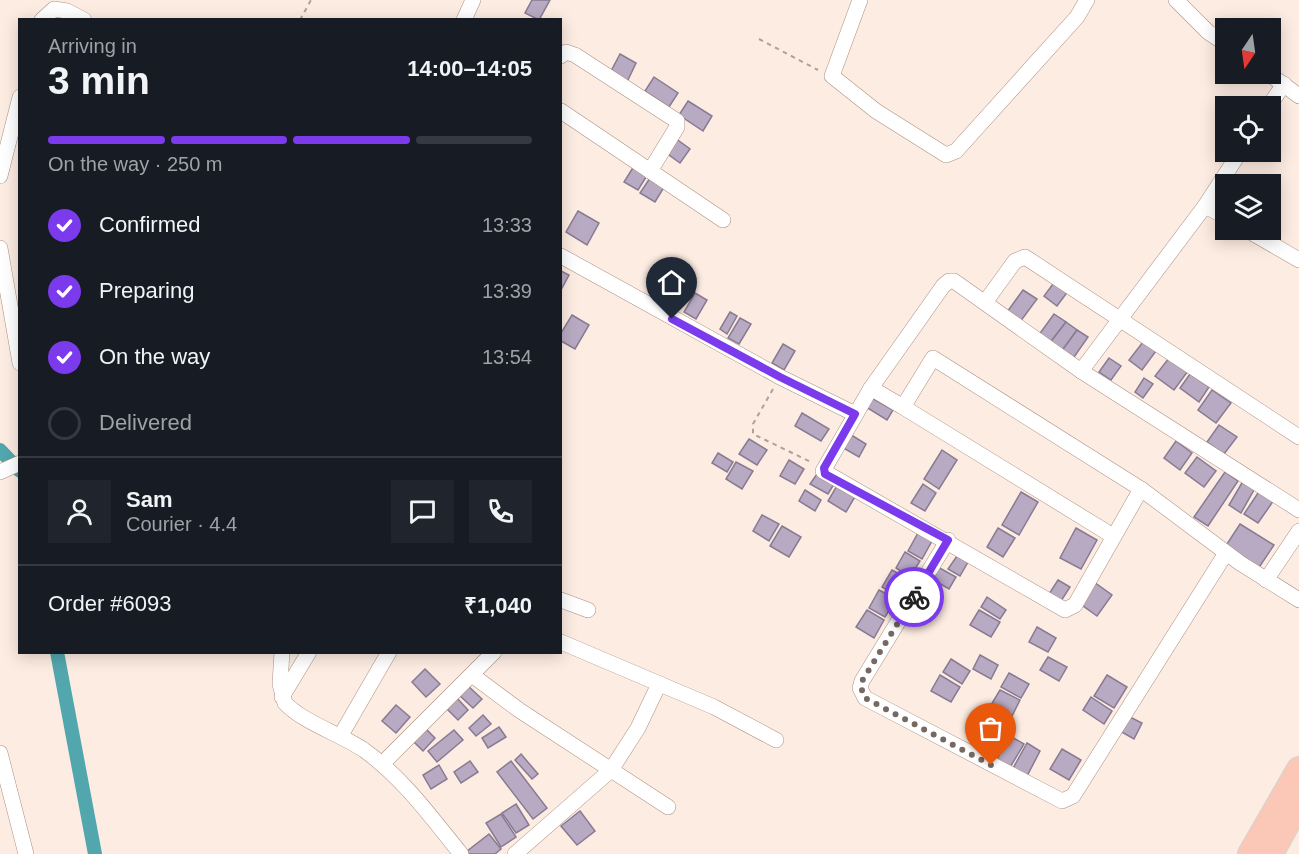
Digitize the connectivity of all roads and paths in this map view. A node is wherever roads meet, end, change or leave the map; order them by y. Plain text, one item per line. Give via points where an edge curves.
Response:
1 (311, 0) edge
2 (473, 0) edge
3 (860, 0) edge
4 (1087, 0) edge
5 (1176, 0) edge
6 (1193, 6) edge
7 (44, 18) edge
8 (80, 18) edge
9 (301, 18) edge
10 (465, 18) edge
11 (1215, 37) edge
12 (759, 39) dead end
13 (562, 55) edge
14 (832, 76) junction
15 (1281, 82) edge
16 (1284, 84) junction
17 (1276, 96) edge
18 (1299, 96) edge
19 (18, 105) edge
20 (562, 112) edge
21 (1234, 162) edge
22 (650, 171) junction
23 (0, 176) edge
24 (1205, 206) junction
25 (1215, 211) edge
26 (723, 220) dead end
27 (1264, 240) edge
28 (0, 248) edge
29 (562, 257) edge
30 (1299, 260) edge
31 (986, 301) junction
32 (1119, 319) junction
33 (18, 352) edge
34 (1081, 371) junction
35 (780, 377) junction
36 (871, 388) junction
37 (903, 408) junction
38 (855, 414) junction
39 (1299, 437) edge
40 (18, 464) edge
41 (824, 468) junction
42 (2, 471) edge
43 (1141, 489) junction
44 (1299, 510) edge
45 (1299, 531) edge
46 (1113, 536) junction
47 (948, 540) junction
48 (1226, 553) junction
49 (1266, 580) junction
50 (562, 600) edge
51 (1299, 600) edge
52 (588, 610) dead end
53 (562, 642) edge
54 (282, 654) edge
55 (308, 654) edge
56 (388, 654) edge
57 (492, 654) edge
58 (472, 675) junction
59 (659, 684) junction
60 (282, 698) junction
61 (340, 735) junction
62 (776, 740) dead end
63 (0, 753) edge
64 (382, 764) junction
65 (1299, 769) edge
66 (611, 770) junction
67 (1299, 803) edge
68 (668, 807) dead end
69 (26, 854) edge
70 (461, 854) edge
71 (515, 854) edge
72 (1250, 854) edge
73 (1271, 854) edge

1 - 9 path
2 - 10 street
3 - 14 street
4 - 14 street via 1077,17 951,154 939,153
5 - 6 street
6 - 11 street
7 - 8 street via 54,9
12 - 14 path
13 - 22 street via 566,52 575,55 677,121
15 - 16 street
16 - 17 street
16 - 18 street
19 - 23 street
20 - 22 street
21 - 24 street
22 - 26 street
24 - 25 street
24 - 32 street
27 - 30 street
28 - 33 street
29 - 35 street
31 - 32 street via 1016,261 1025,257
31 - 34 street
31 - 36 street via 960,283 949,281
32 - 34 street
32 - 39 street
34 - 44 street
35 - 38 street
35 - 41 path via 753,424 753,434
36 - 37 street
36 - 38 street
37 - 43 street via 933,358
37 - 46 street
38 - 41 street
40 - 42 street
41 - 47 street via 825,474
43 - 46 street
43 - 48 street
45 - 49 street
46 - 47 street via 1075,605 1065,610
47 - 48 street via 862,681 862,693 1062,801 1073,796
48 - 49 street
49 - 51 street
50 - 52 street
53 - 59 street
54 - 60 street
55 - 60 street
56 - 61 street
57 - 58 street
58 - 64 street
58 - 66 street
59 - 62 street
59 - 66 street via 638,728
60 - 61 street via 289,708
61 - 64 street
63 - 69 street
64 - 70 street via 426,809
65 - 72 highway
66 - 68 street
66 - 71 street
67 - 73 highway

